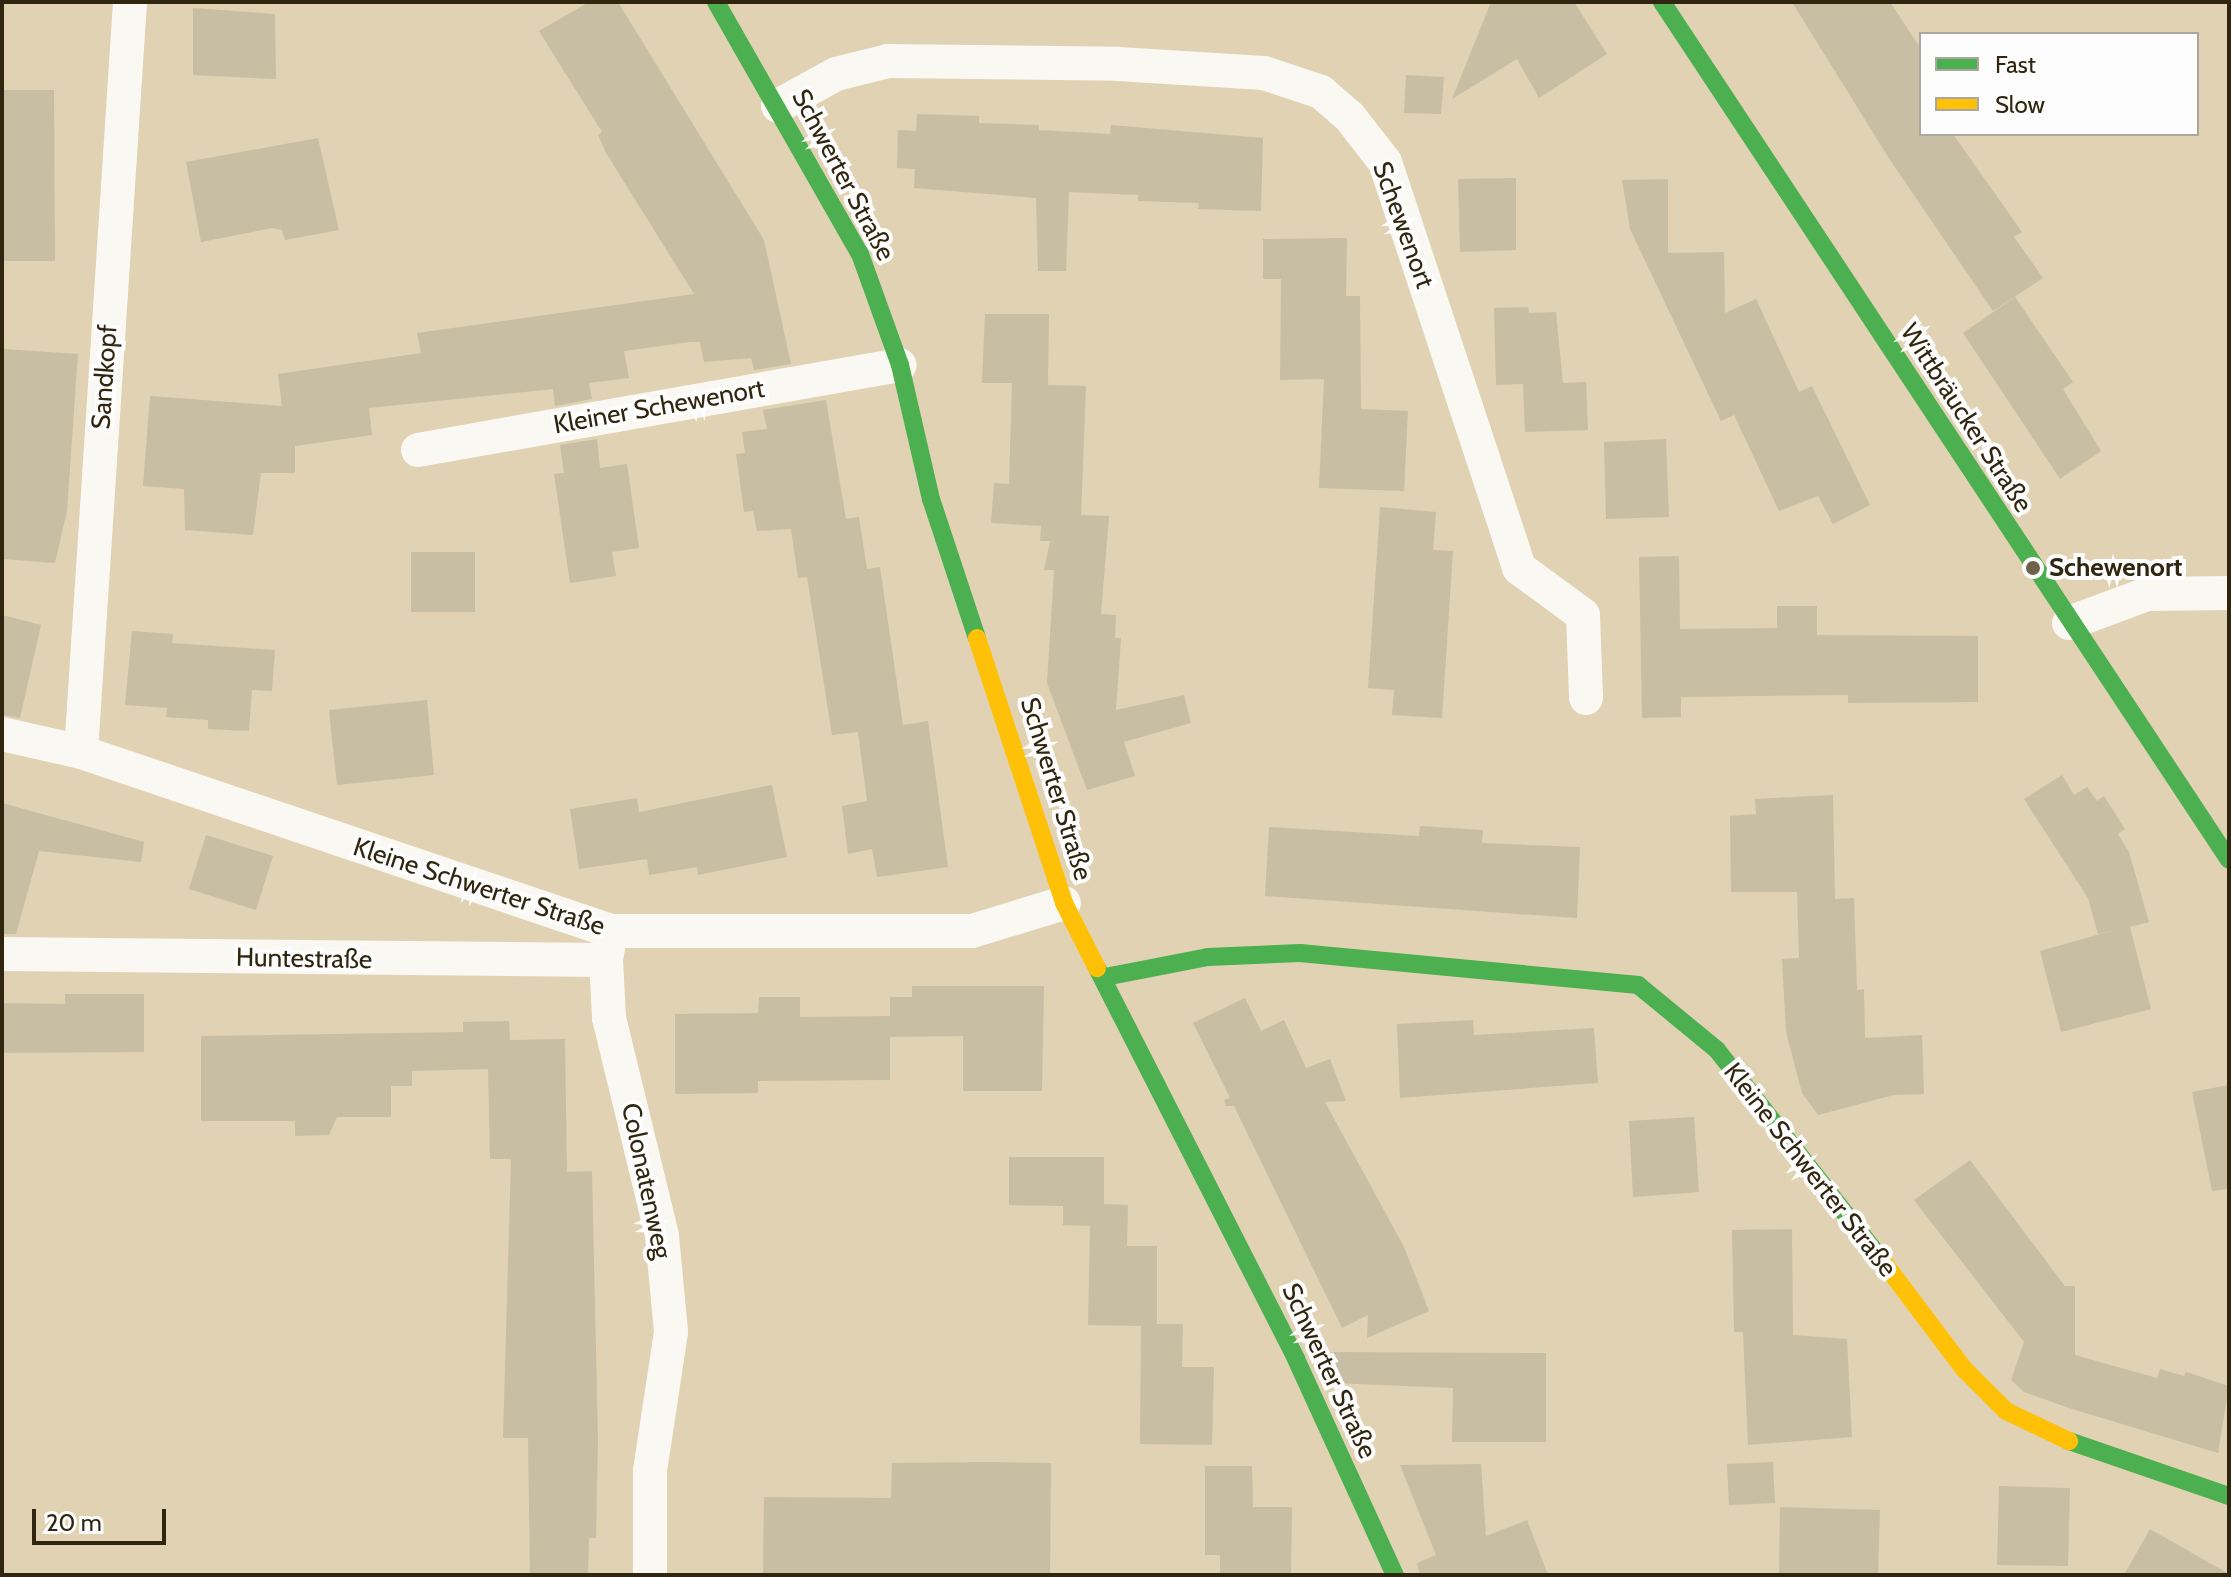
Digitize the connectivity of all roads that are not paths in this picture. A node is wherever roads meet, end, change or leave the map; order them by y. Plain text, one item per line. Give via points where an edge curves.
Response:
1 (130, 2) edge
2 (716, 2) edge
3 (1662, 2) edge
4 (778, 106) junction
5 (900, 365) junction
6 (418, 450) dead end
7 (2229, 593) edge
8 (2069, 623) junction
9 (1586, 698) dead end
10 (2, 734) edge
11 (81, 752) junction
12 (2229, 860) edge
13 (1064, 903) junction
14 (608, 945) junction
15 (2, 954) edge
16 (1105, 977) junction
17 (2229, 1496) edge
18 (650, 1575) edge
19 (1395, 1575) edge

1 - 11 street, Sandkopf
2 - 4 street, Schwerter Straße
3 - 8 street, Wittbräucker Straße
4 - 5 street, Schwerter Straße via 860,254
4 - 9 street, Schewenort via 836,74 888,61 1118,64 1264,73 1321,92 1349,116 1385,162 1519,568 1583,615
5 - 6 street, Kleiner Schewenort
5 - 13 street, Schwerter Straße via 931,499
7 - 8 street via 2147,594
8 - 12 street, Wittbräucker Straße
10 - 11 street, Kleine Schwerter Straße
11 - 14 street, Kleine Schwerter Straße
13 - 14 street, Kleine Schwerter Straße via 972,931
13 - 16 street, Schwerter Straße
14 - 15 street, Huntestraße
14 - 18 street, Colonatenweg via 609,1018 662,1236 671,1332 650,1471
16 - 17 street, Kleine Schwerter Straße via 1208,957 1300,953 1638,985 1717,1050 1762,1101 1964,1369 2006,1411 2060,1438
16 - 19 street, Schwerter Straße via 1296,1359

